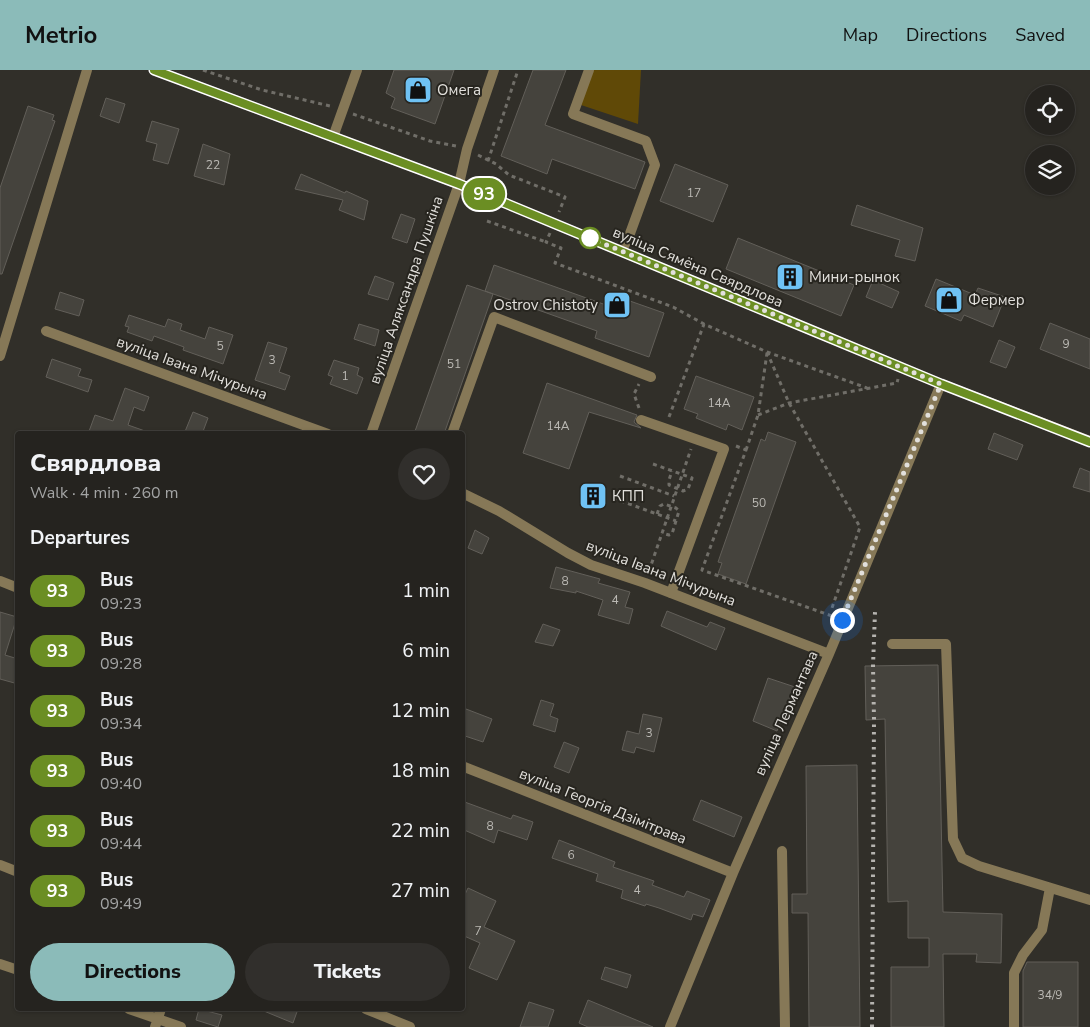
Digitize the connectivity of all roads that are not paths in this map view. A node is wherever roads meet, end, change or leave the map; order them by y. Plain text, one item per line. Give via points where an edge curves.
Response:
1 (87, 70) edge
2 (154, 70) edge
3 (357, 70) edge
4 (494, 70) edge
5 (589, 70) edge
6 (333, 137) junction
7 (459, 184) junction
8 (621, 251) junction
9 (46, 331) dead end
10 (0, 356) edge
11 (647, 376) road end
12 (941, 384) junction
13 (640, 417) road end
14 (320, 431) edge
15 (372, 431) edge
16 (453, 431) edge
17 (1090, 442) edge
18 (465, 494) edge
19 (0, 581) edge
20 (15, 587) edge
21 (671, 593) junction
22 (892, 644) dead end
23 (829, 654) junction
24 (465, 767) edge
25 (782, 851) dead end
26 (0, 865) edge
27 (15, 871) edge
28 (733, 873) junction
29 (1050, 888) junction
30 (1090, 900) edge
31 (0, 964) edge
32 (15, 969) edge
33 (136, 1011) edge
34 (371, 1011) edge
35 (158, 1018) edge
36 (181, 1027) edge
37 (410, 1027) edge
38 (670, 1027) edge
39 (785, 1027) edge
40 (1014, 1027) edge

1 - 10 street
2 - 6 street, вуліца Сямёна Свярдлова
3 - 6 street
4 - 7 street, вуліца Аляксандра Пушкіна via 467,148
5 - 8 street via 573,114 646,141 655,165
6 - 7 street, вуліца Сямёна Свярдлова
7 - 8 street, вуліца Сямёна Свярдлова
7 - 15 street, вуліца Аляксандра Пушкіна
8 - 12 street, вуліца Сямёна Свярдлова
9 - 14 street, вуліца Івана Мічурына
11 - 16 street via 494,317
12 - 17 street, вуліца Сямёна Свярдлова
12 - 23 street, вуліца Лермантава
13 - 21 street via 724,449
18 - 21 street, вуліца Івана Мічурына via 576,557
19 - 20 street
21 - 23 street, вуліца Івана Мічурына
22 - 29 street via 946,644 953,839 962,858
23 - 28 street, вуліца Лермантава
24 - 28 street, вуліца Георгія Дзімітрава
25 - 39 street
26 - 27 street
28 - 38 street, вуліца Лермантава
29 - 30 street
29 - 40 street via 1042,930 1014,973
31 - 32 street
33 - 35 street
34 - 37 street
35 - 36 street

